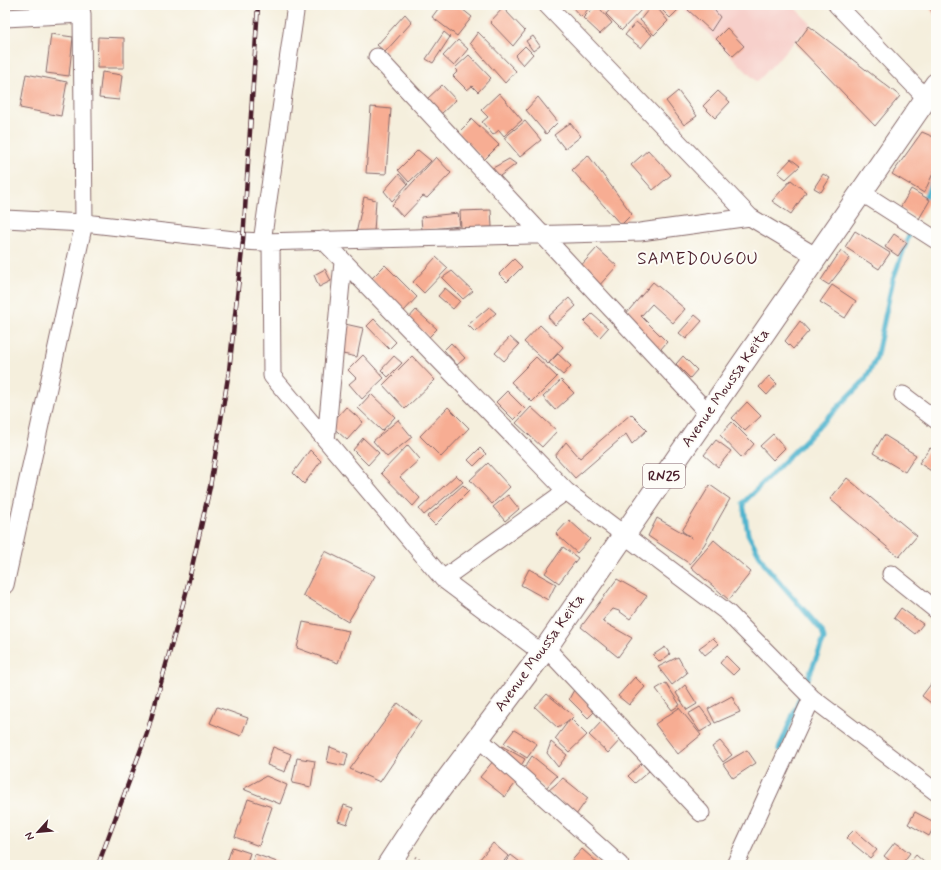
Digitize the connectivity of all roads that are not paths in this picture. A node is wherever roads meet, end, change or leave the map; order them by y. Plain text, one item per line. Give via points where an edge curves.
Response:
1 (296, 5) edge
2 (547, 5) edge
3 (837, 5) edge
4 (81, 10) edge
5 (5, 18) edge
6 (376, 57) dead end
7 (931, 91) edge
8 (861, 192) junction
9 (750, 217) junction
10 (5, 219) edge
11 (84, 223) junction
12 (541, 234) junction
13 (932, 237) edge
14 (323, 240) junction
15 (266, 242) junction
16 (817, 257) junction
17 (343, 262) junction
18 (903, 395) dead end
19 (708, 413) junction
20 (936, 420) edge
21 (326, 440) junction
22 (566, 491) junction
23 (623, 536) junction
24 (891, 574) dead end
25 (443, 579) junction
26 (5, 585) edge
27 (936, 610) edge
28 (544, 650) junction
29 (812, 698) junction
30 (478, 738) junction
31 (936, 792) edge
32 (701, 813) dead end
33 (388, 865) edge
34 (620, 865) edge
35 (735, 865) edge

1 - 15 street
2 - 9 street
3 - 7 street
4 - 5 street
4 - 11 street
6 - 12 street
7 - 8 main road, Avenue Moussa Keïta / RN25
8 - 13 street
8 - 16 main road, Avenue Moussa Keïta / RN25
9 - 12 street via 640,232
9 - 16 street
10 - 11 street
11 - 15 street
11 - 26 street
12 - 14 street
12 - 19 street
14 - 15 street
14 - 17 street
15 - 21 street via 272,376
16 - 19 main road, Avenue Moussa Keïta / RN25
17 - 21 street
17 - 22 street
18 - 20 street
19 - 23 main road, Avenue Moussa Keïta / RN25
21 - 25 street
22 - 23 street
22 - 25 street
23 - 28 main road, Avenue Moussa Keïta / RN25
23 - 29 street via 728,613
24 - 27 street
25 - 28 street
28 - 30 main road, Avenue Moussa Keïta / RN25
28 - 32 street
29 - 31 street
29 - 35 street
30 - 33 main road, Avenue Moussa Keïta / RN25 via 422,813
30 - 34 street

